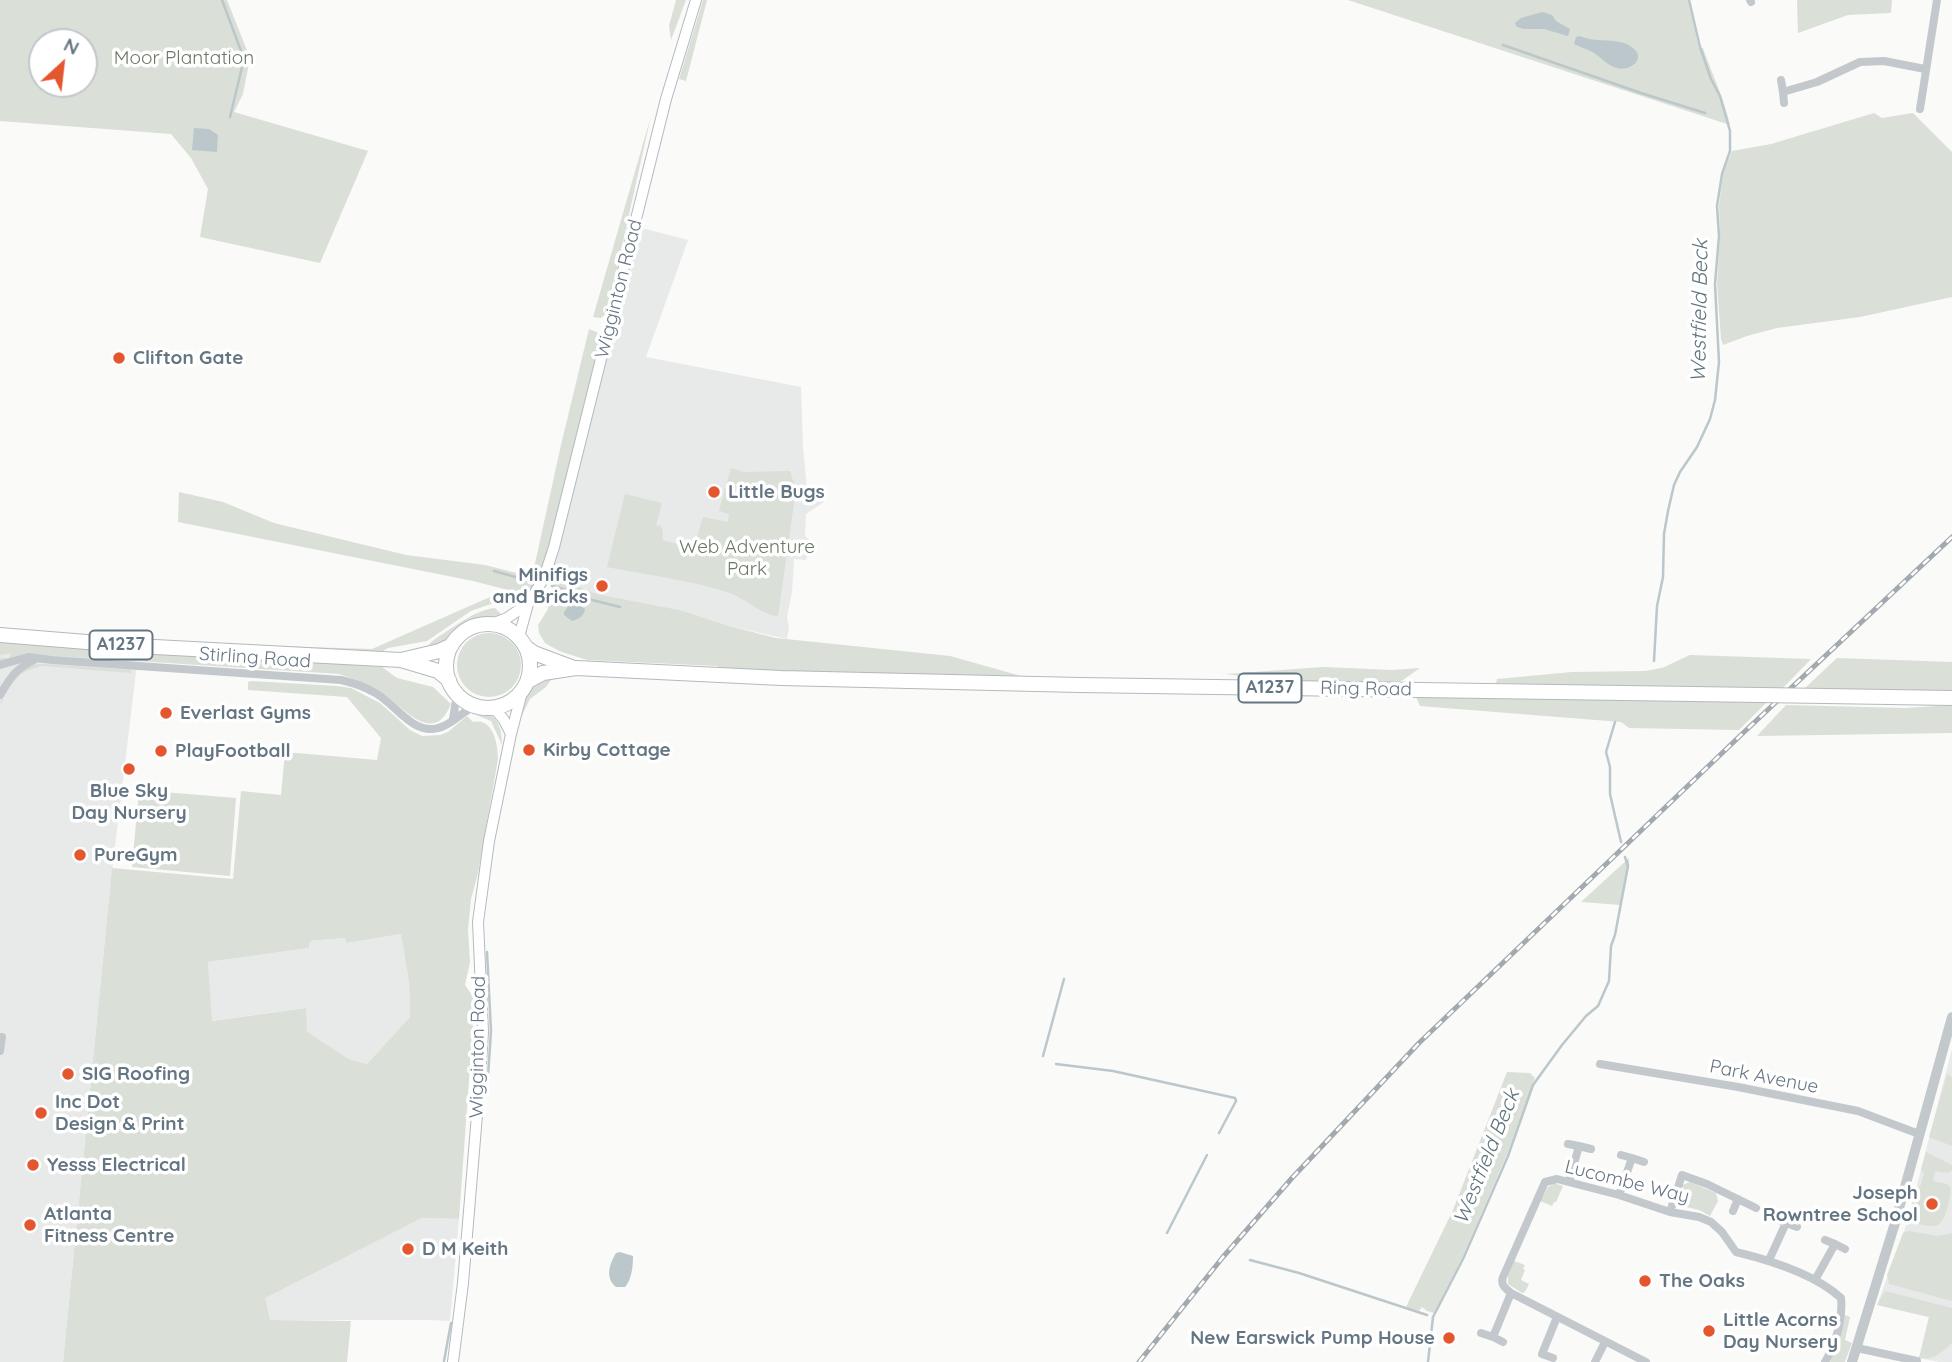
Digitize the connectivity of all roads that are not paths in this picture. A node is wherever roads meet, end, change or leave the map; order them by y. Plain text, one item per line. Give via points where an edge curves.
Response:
1 (696, 0) edge
2 (1937, 0) edge
3 (1925, 69) junction
4 (1781, 80) dead end
5 (1783, 92) junction
6 (1784, 103) dead end
7 (1920, 109) dead end
8 (528, 604) junction
9 (492, 624) junction
10 (0, 635) edge
11 (523, 643) junction
12 (452, 645) junction
13 (36, 659) junction
14 (401, 660) junction
15 (0, 666) edge
16 (576, 668) junction
17 (8, 680) junction
18 (449, 680) junction
19 (525, 686) junction
20 (1, 693) edge
21 (457, 694) junction
22 (1952, 698) edge
23 (476, 706) junction
24 (494, 708) junction
25 (453, 719) junction
26 (511, 734) junction
27 (1952, 1017) edge
28 (2, 1037) edge
29 (0, 1051) edge
30 (1600, 1064) dead end
31 (1919, 1135) junction
32 (1568, 1143) dead end
33 (1579, 1146) junction
34 (1591, 1149) dead end
35 (1621, 1155) dead end
36 (1632, 1158) junction
37 (1644, 1162) dead end
38 (1569, 1182) junction
39 (1619, 1195) junction
40 (1738, 1199) junction
41 (1756, 1208) dead end
42 (1670, 1212) junction
43 (1732, 1212) dead end
44 (1775, 1218) dead end
45 (1786, 1223) junction
46 (1797, 1227) dead end
47 (1825, 1240) dead end
48 (1835, 1244) junction
49 (1845, 1249) dead end
50 (1769, 1260) junction
51 (1815, 1280) junction
52 (1511, 1293) junction
53 (1558, 1317) junction
54 (1481, 1333) dead end
55 (1493, 1337) junction
56 (1503, 1342) dead end
57 (1605, 1342) junction
58 (1857, 1348) junction
59 (1532, 1350) dead end
60 (1542, 1354) junction
61 (1553, 1358) dead end
62 (1917, 1361) edge
63 (453, 1362) edge
64 (1595, 1362) edge
65 (1646, 1362) edge
66 (1825, 1362) edge
67 (1852, 1362) edge

1 - 8 main road, Wigginton Road via 666,99 572,480 544,578
2 - 3 street
3 - 5 street via 1868,61
3 - 7 street
4 - 5 street
5 - 6 street
8 - 9 main road
8 - 11 main road
9 - 11 highway via 502,626
9 - 12 highway via 469,629
10 - 14 highway, A1237
11 - 16 highway, A1237 via 534,653
11 - 19 highway via 530,659
12 - 14 highway, A1237
12 - 18 highway via 446,662
13 - 15 street, Stirling Road via 20,658
13 - 17 street via 18,668
13 - 25 street, Stirling Road via 341,680 366,687 421,728 437,729
14 - 18 highway, A1237 via 438,671
15 - 17 street
16 - 19 highway, A1237 via 543,673
16 - 22 highway, Ring Road / A1237, bridge via 1079,685
17 - 20 street
18 - 21 highway
19 - 24 highway via 509,702
19 - 26 main road, Wigginton Road
21 - 23 highway
21 - 25 street
23 - 24 highway
23 - 25 street, Stirling Road
24 - 26 main road
26 - 63 main road, Wigginton Road via 478,922 483,1032
27 - 31 street
28 - 29 street
30 - 31 street, Park Avenue via 1858,1111
31 - 58 street
32 - 33 street
33 - 34 street
33 - 38 street
35 - 36 street
36 - 37 street
36 - 39 street
38 - 39 street, Lucombe Way
38 - 52 street, Lucombe Way via 1545,1182 1503,1277 1504,1287
39 - 42 street, Lucombe Way
40 - 41 street
40 - 42 street via 1677,1173
40 - 43 street
42 - 50 street, Lucombe Way via 1711,1222 1735,1252
44 - 45 street
45 - 46 street
45 - 50 street
47 - 48 street
48 - 49 street
48 - 51 street
50 - 51 street, Lucombe Way
51 - 66 street, Lucombe Way via 1841,1298 1838,1328
52 - 53 street
52 - 55 street
53 - 57 street
53 - 60 street
54 - 55 street
55 - 56 street
57 - 64 street
57 - 65 street
58 - 62 street
58 - 67 street
59 - 60 street
60 - 61 street

